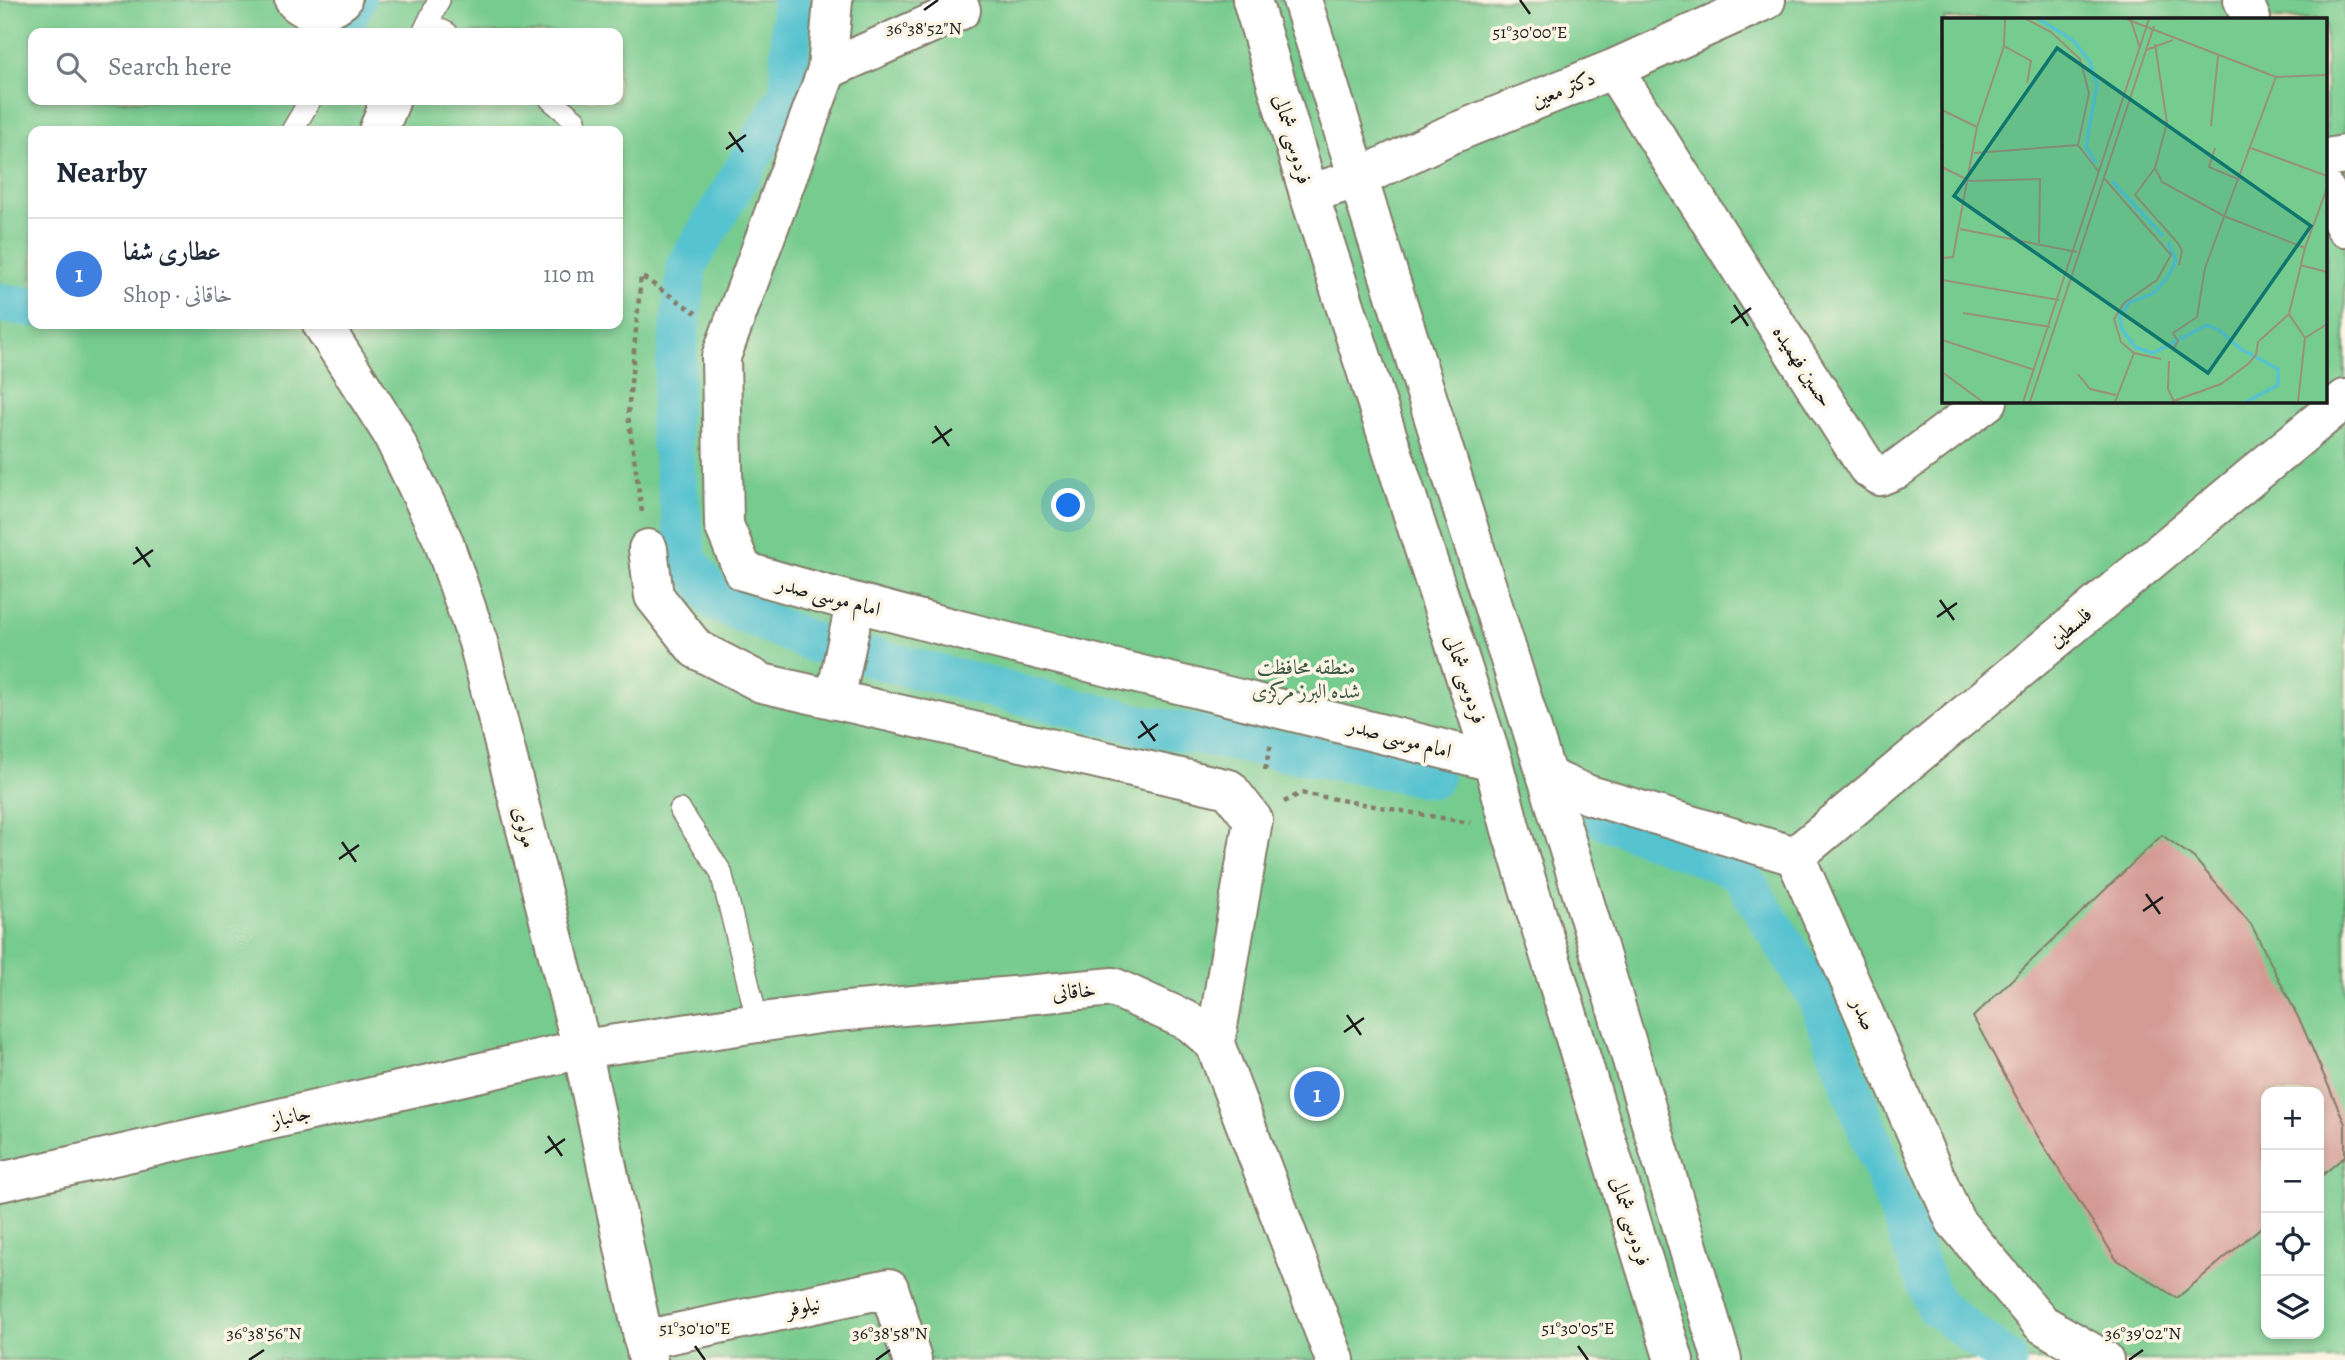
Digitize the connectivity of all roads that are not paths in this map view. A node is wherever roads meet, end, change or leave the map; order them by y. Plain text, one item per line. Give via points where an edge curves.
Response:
1 (439, 0) edge
2 (833, 0) edge
3 (1252, 0) edge
4 (1302, 0) edge
5 (1766, 0) edge
6 (2243, 0) edge
7 (961, 10) dead end
8 (2251, 18) edge
9 (426, 28) edge
10 (1613, 69) junction
11 (827, 70) junction
12 (307, 105) edge
13 (557, 105) edge
14 (575, 120) dead end
15 (295, 126) edge
16 (1359, 178) junction
17 (1309, 194) junction
18 (2328, 195) edge
19 (2345, 228) edge
20 (326, 329) edge
21 (2345, 399) edge
22 (1987, 402) edge
23 (648, 549) road end
24 (855, 604) junction
25 (835, 699) junction
26 (1493, 762) junction
27 (1547, 778) junction
28 (680, 810) dead end
29 (1795, 856) junction
30 (758, 1023) junction
31 (1215, 1044) junction
32 (582, 1049) junction
33 (0, 1182) edge
34 (645, 1350) edge
35 (912, 1360) edge
36 (1335, 1360) edge
37 (1674, 1360) edge
38 (1723, 1360) edge
39 (2104, 1360) edge

1 - 9 lane
2 - 11 street, امام موسی صدر
3 - 17 street, فردوسی شمالی
4 - 16 street
5 - 10 street, دکتر معین
6 - 8 street
7 - 11 street
10 - 16 street, دکتر معین via 1449,135
10 - 22 street, حسین فهمیده via 1867,467 1880,476 1896,469
11 - 24 street, امام موسی صدر via 722,357 724,525 743,571
12 - 15 lane
13 - 14 lane
16 - 17 street, دکتر معین
16 - 27 street
17 - 26 street, فردوسی شمالی
18 - 19 street
20 - 32 street, مولوی via 391,432 443,540 478,642
21 - 29 street, فلسطین
23 - 25 street via 654,596 696,649 762,683
24 - 25 street
24 - 26 street, امام موسی صدر
25 - 31 street via 1228,789 1253,820
26 - 37 street, فردوسی شمالی
27 - 29 street via 1589,795
27 - 38 street
28 - 30 lane via 721,872
29 - 39 street, صدر via 1955,1221 2042,1324
30 - 31 street, خاقانی via 1113,987 1190,1023
30 - 32 street, خاقانی
31 - 36 street
32 - 33 street, جانباز
32 - 34 street, مولوی
34 - 35 street, نیلوفر via 888,1287

